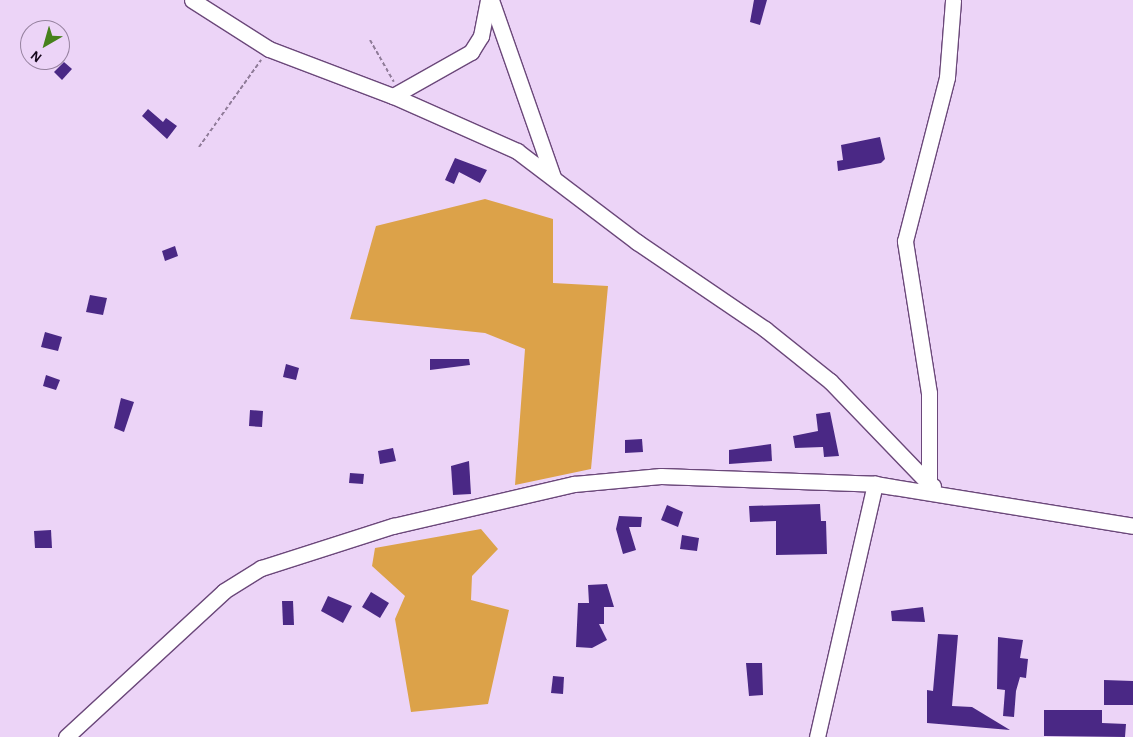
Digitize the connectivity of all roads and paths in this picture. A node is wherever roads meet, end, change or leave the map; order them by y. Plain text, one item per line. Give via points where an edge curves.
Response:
1 (192, 0) edge
2 (489, 0) edge
3 (953, 0) edge
4 (370, 40) dead end
5 (269, 50) junction
6 (396, 94) junction
7 (200, 147) dead end
8 (553, 177) junction
9 (875, 484) junction
10 (929, 484) junction
11 (945, 494) junction
12 (1133, 526) edge
13 (66, 737) edge
14 (818, 737) edge

1 - 5 street
2 - 6 street via 482,36 471,52
2 - 8 street
3 - 10 street via 947,76 905,241 929,393
4 - 6 path
5 - 6 street
5 - 7 path
6 - 8 street via 503,142
8 - 10 street via 830,381
9 - 11 street
9 - 13 street via 618,478 393,526 276,561 224,591
9 - 14 street
10 - 11 street
11 - 12 street

